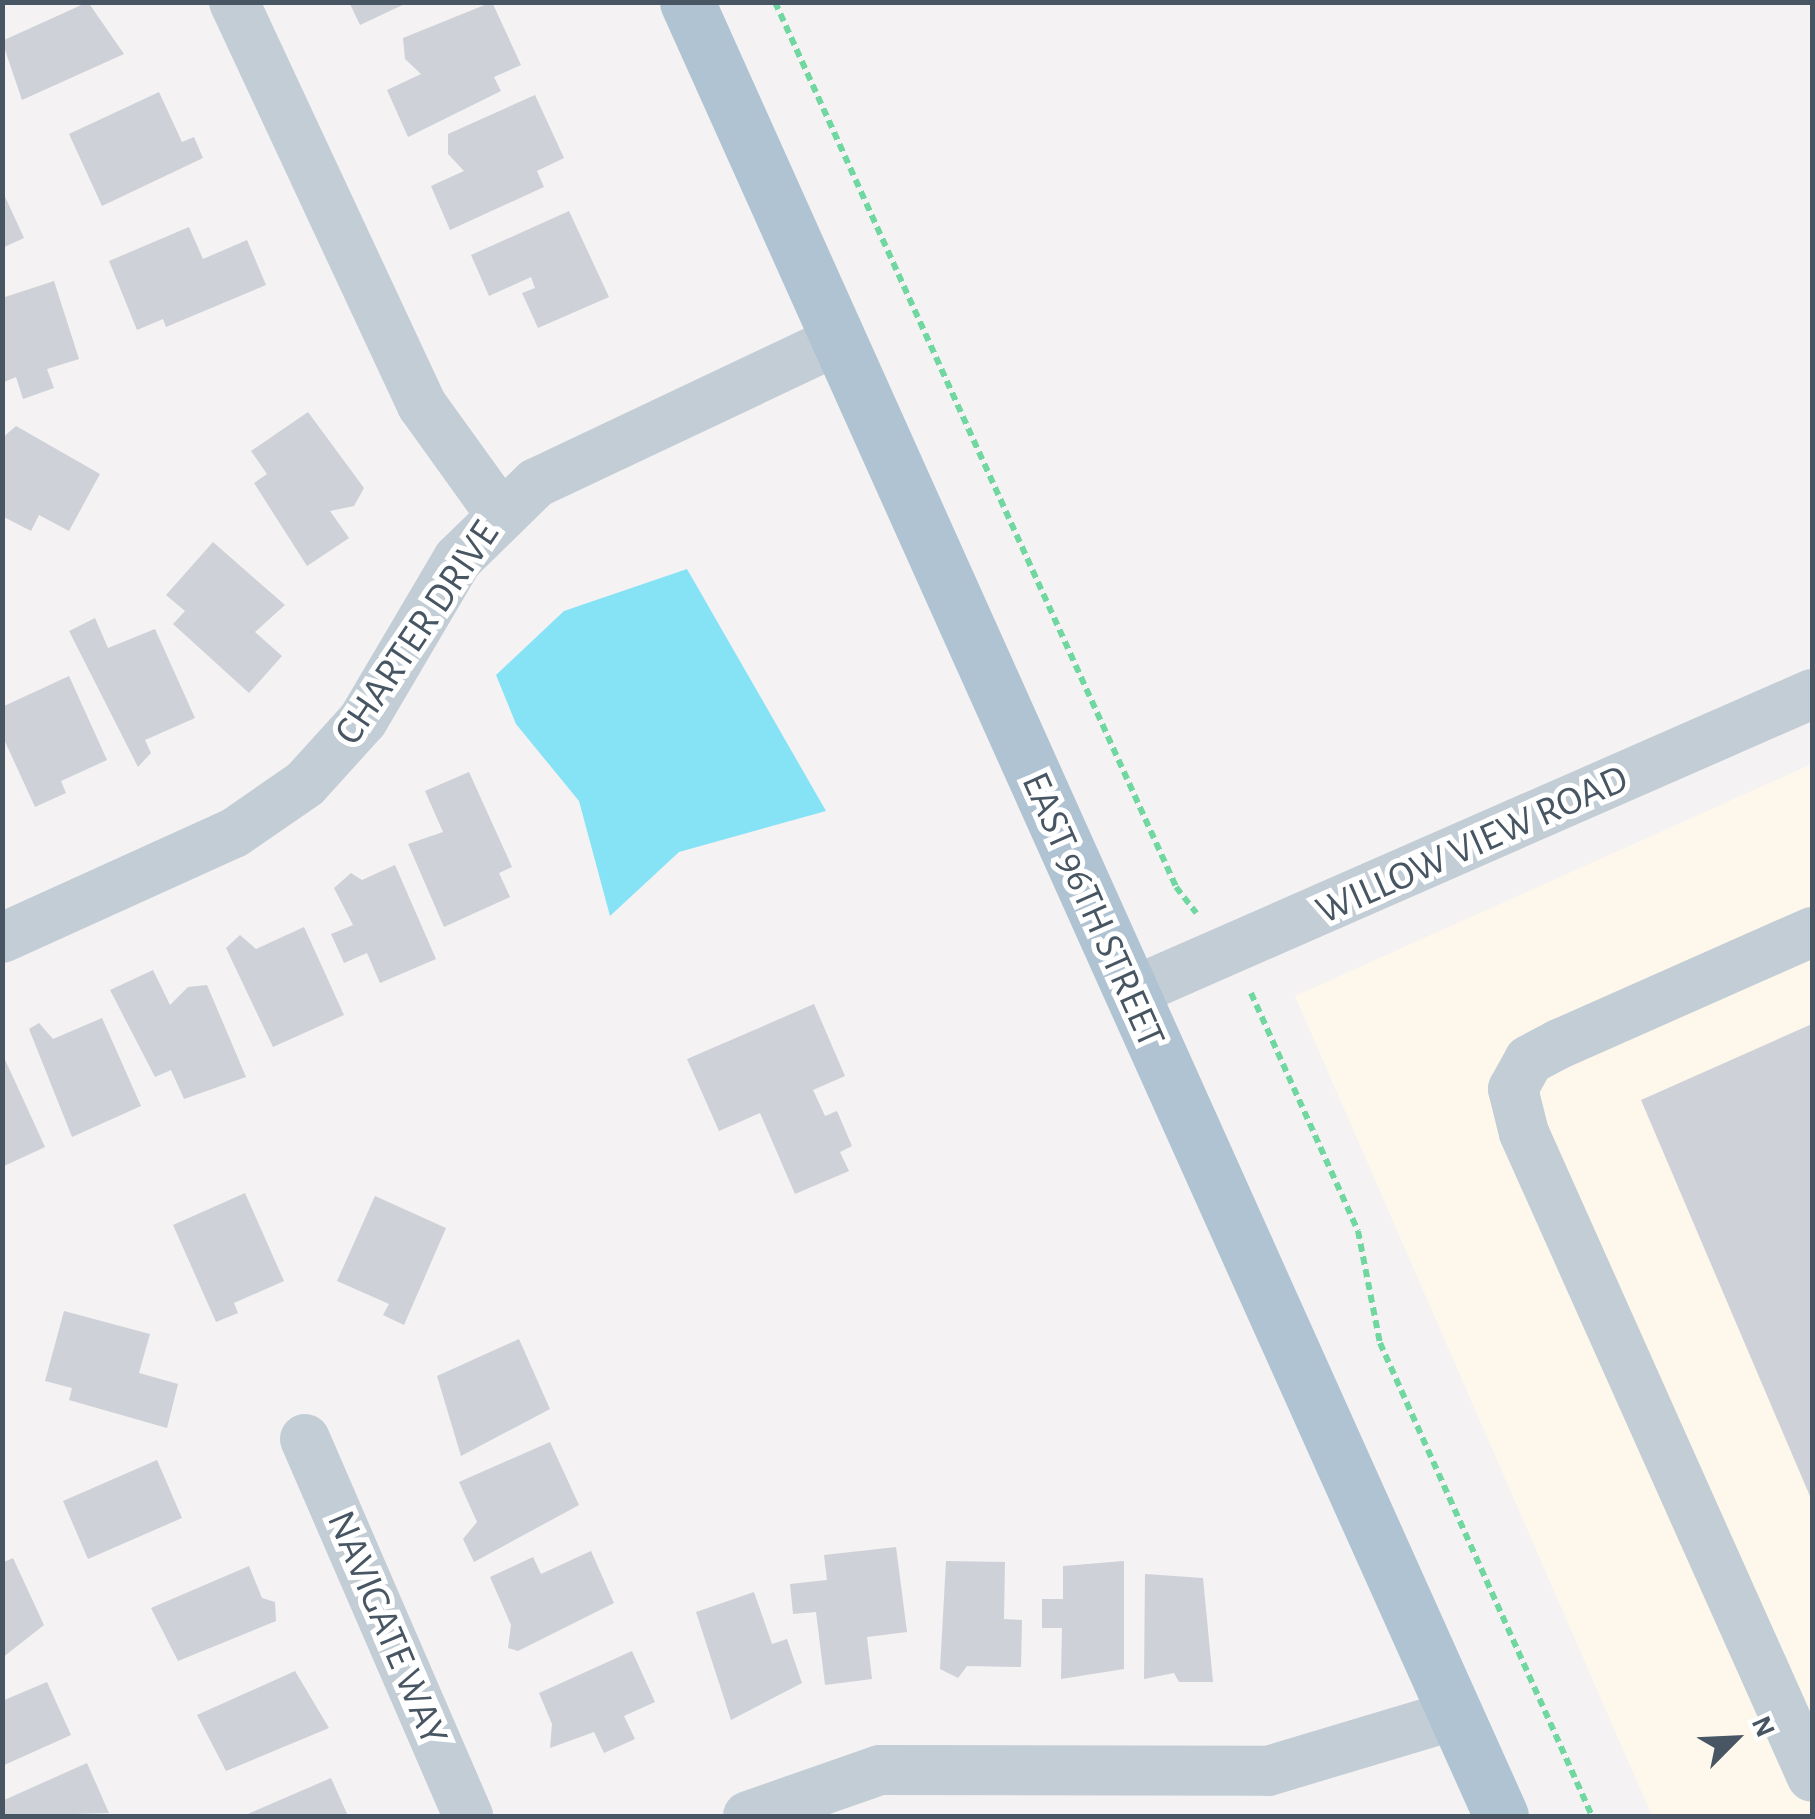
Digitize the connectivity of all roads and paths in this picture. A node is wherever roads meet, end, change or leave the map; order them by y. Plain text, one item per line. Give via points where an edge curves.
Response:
1 (234, 2) edge
2 (688, 2) edge
3 (776, 2) edge
4 (840, 339) junction
5 (499, 512) junction
6 (1812, 694) edge
7 (1812, 932) edge
8 (2, 938) edge
9 (1227, 954) junction
10 (1130, 993) junction
11 (305, 1439) dead end
12 (1455, 1715) junction
13 (1812, 1777) edge
14 (468, 1816) edge
15 (748, 1816) edge
16 (1501, 1816) edge
17 (1592, 1816) edge

1 - 5 street via 422,405
2 - 4 main road, EAST 96TH STREET
3 - 9 path via 1176,887
4 - 5 street, CHARTER DRIVE via 556,472
4 - 10 main road, EAST 96TH STREET
5 - 8 street, CHARTER DRIVE via 458,559 363,720 305,784 234,833
6 - 9 street, WILLOW VIEW ROAD
7 - 13 street via 1559,1044 1529,1060 1513,1089 1524,1133
9 - 10 street, WILLOW VIEW ROAD
9 - 17 path via 1260,1007 1358,1231 1380,1344
10 - 12 main road, EAST 96TH STREET
11 - 14 street, NAVIGATE WAY
12 - 15 street via 1268,1771 880,1770
12 - 16 main road, EAST 96TH STREET

